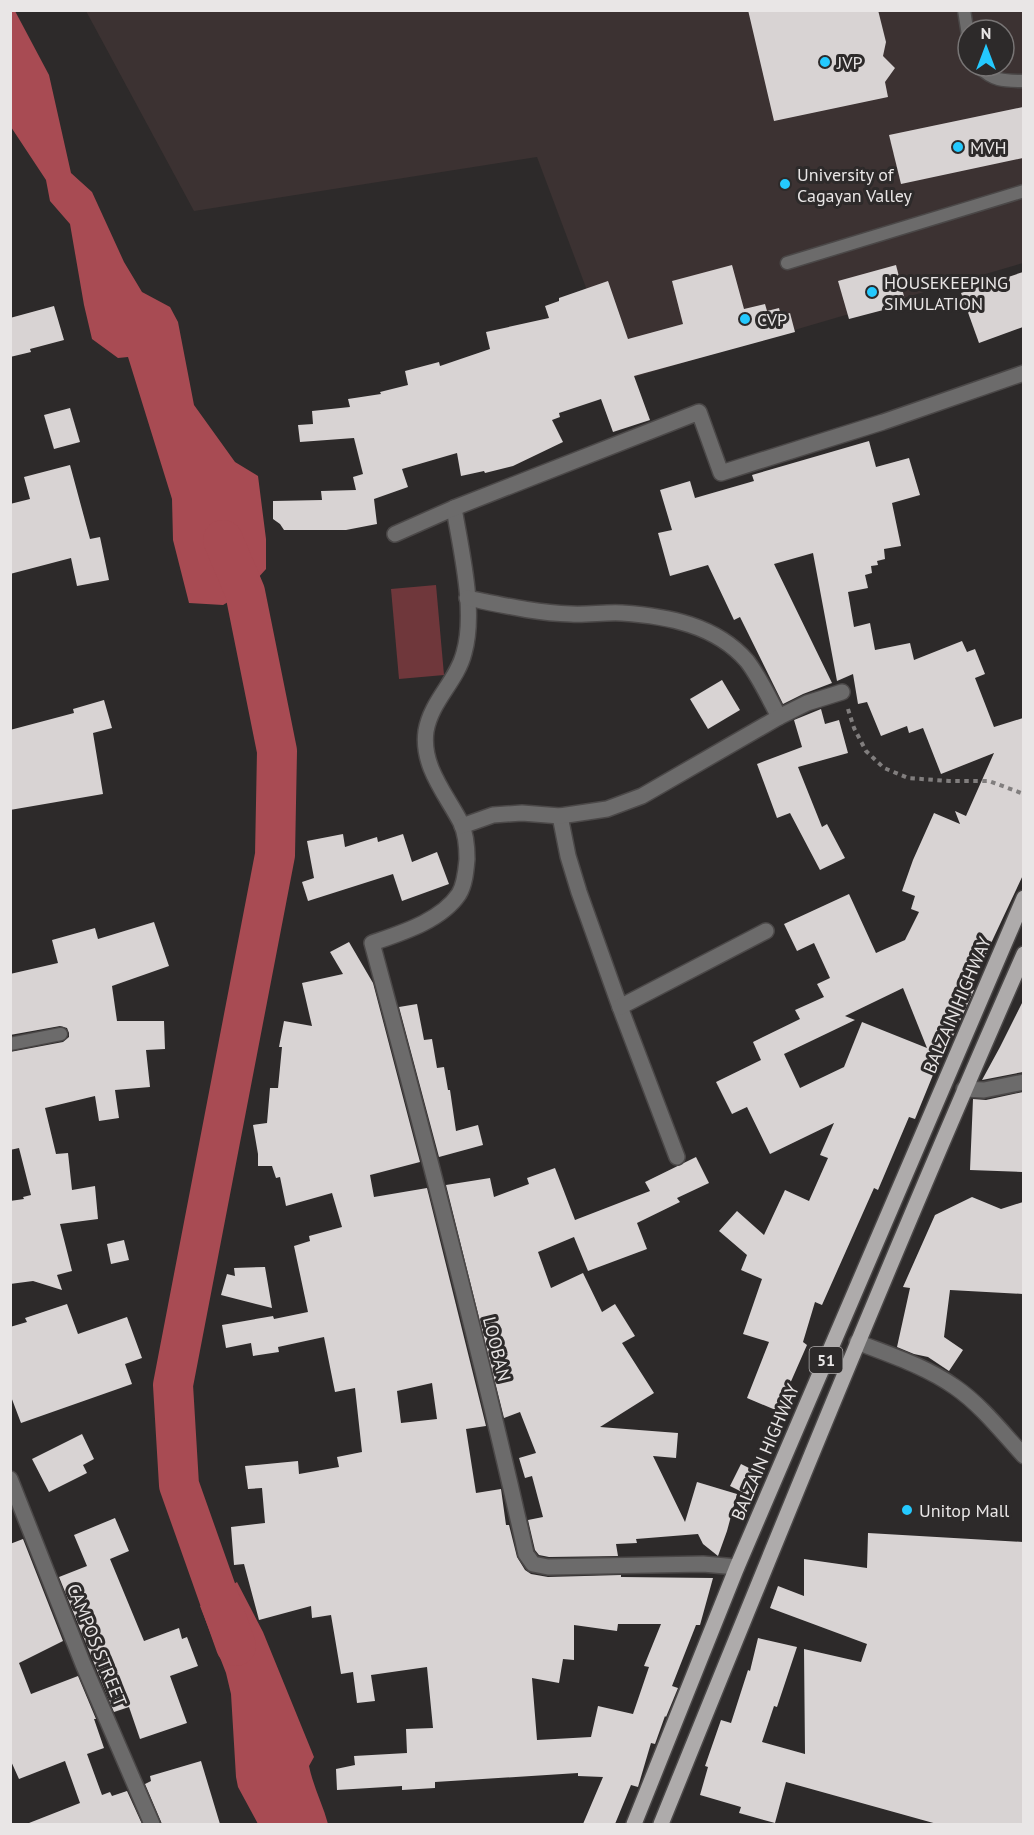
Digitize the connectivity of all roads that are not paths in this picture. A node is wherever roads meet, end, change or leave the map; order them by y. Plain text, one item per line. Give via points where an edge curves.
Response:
1 (996, 78) edge
2 (1023, 81) edge
3 (1023, 191) edge
4 (787, 263) dead end
5 (1023, 373) edge
6 (454, 508) junction
7 (395, 534) dead end
8 (467, 598) junction
9 (842, 692) road end
10 (778, 717) junction
11 (560, 816) junction
12 (462, 826) junction
13 (1023, 898) edge
14 (766, 931) dead end
15 (1023, 954) edge
16 (620, 1007) junction
17 (62, 1034) dead end
18 (10, 1044) edge
19 (1023, 1082) edge
20 (964, 1089) junction
21 (677, 1157) dead end
22 (857, 1342) junction
23 (1023, 1456) edge
24 (10, 1479) edge
25 (737, 1567) junction
26 (152, 1824) edge
27 (634, 1824) edge
28 (661, 1824) edge

1 - 2 lane
3 - 4 lane
5 - 6 street via 721,473 699,412
6 - 7 street
6 - 8 street
8 - 10 street via 516,608 571,614 622,613 697,626 722,638 746,661
8 - 12 street via 469,625 464,654 426,730 431,769
9 - 10 street
10 - 11 street via 642,796 607,809
11 - 12 street via 494,815
11 - 16 street via 568,856
12 - 25 street, LOOBAN via 467,847 466,873 459,893 442,911 411,930 372,943 418,1111 528,1560 548,1567
13 - 25 main road, BALZAIN HIGHWAY / 51
14 - 16 street
15 - 20 main road, 51
16 - 21 street
17 - 18 lane
19 - 20 street via 984,1090
20 - 22 main road, 51
22 - 23 street via 919,1366 954,1386 978,1405
22 - 28 main road, 51
24 - 26 street, CAMPOS STREET
25 - 27 main road, BALZAIN HIGHWAY / 51

